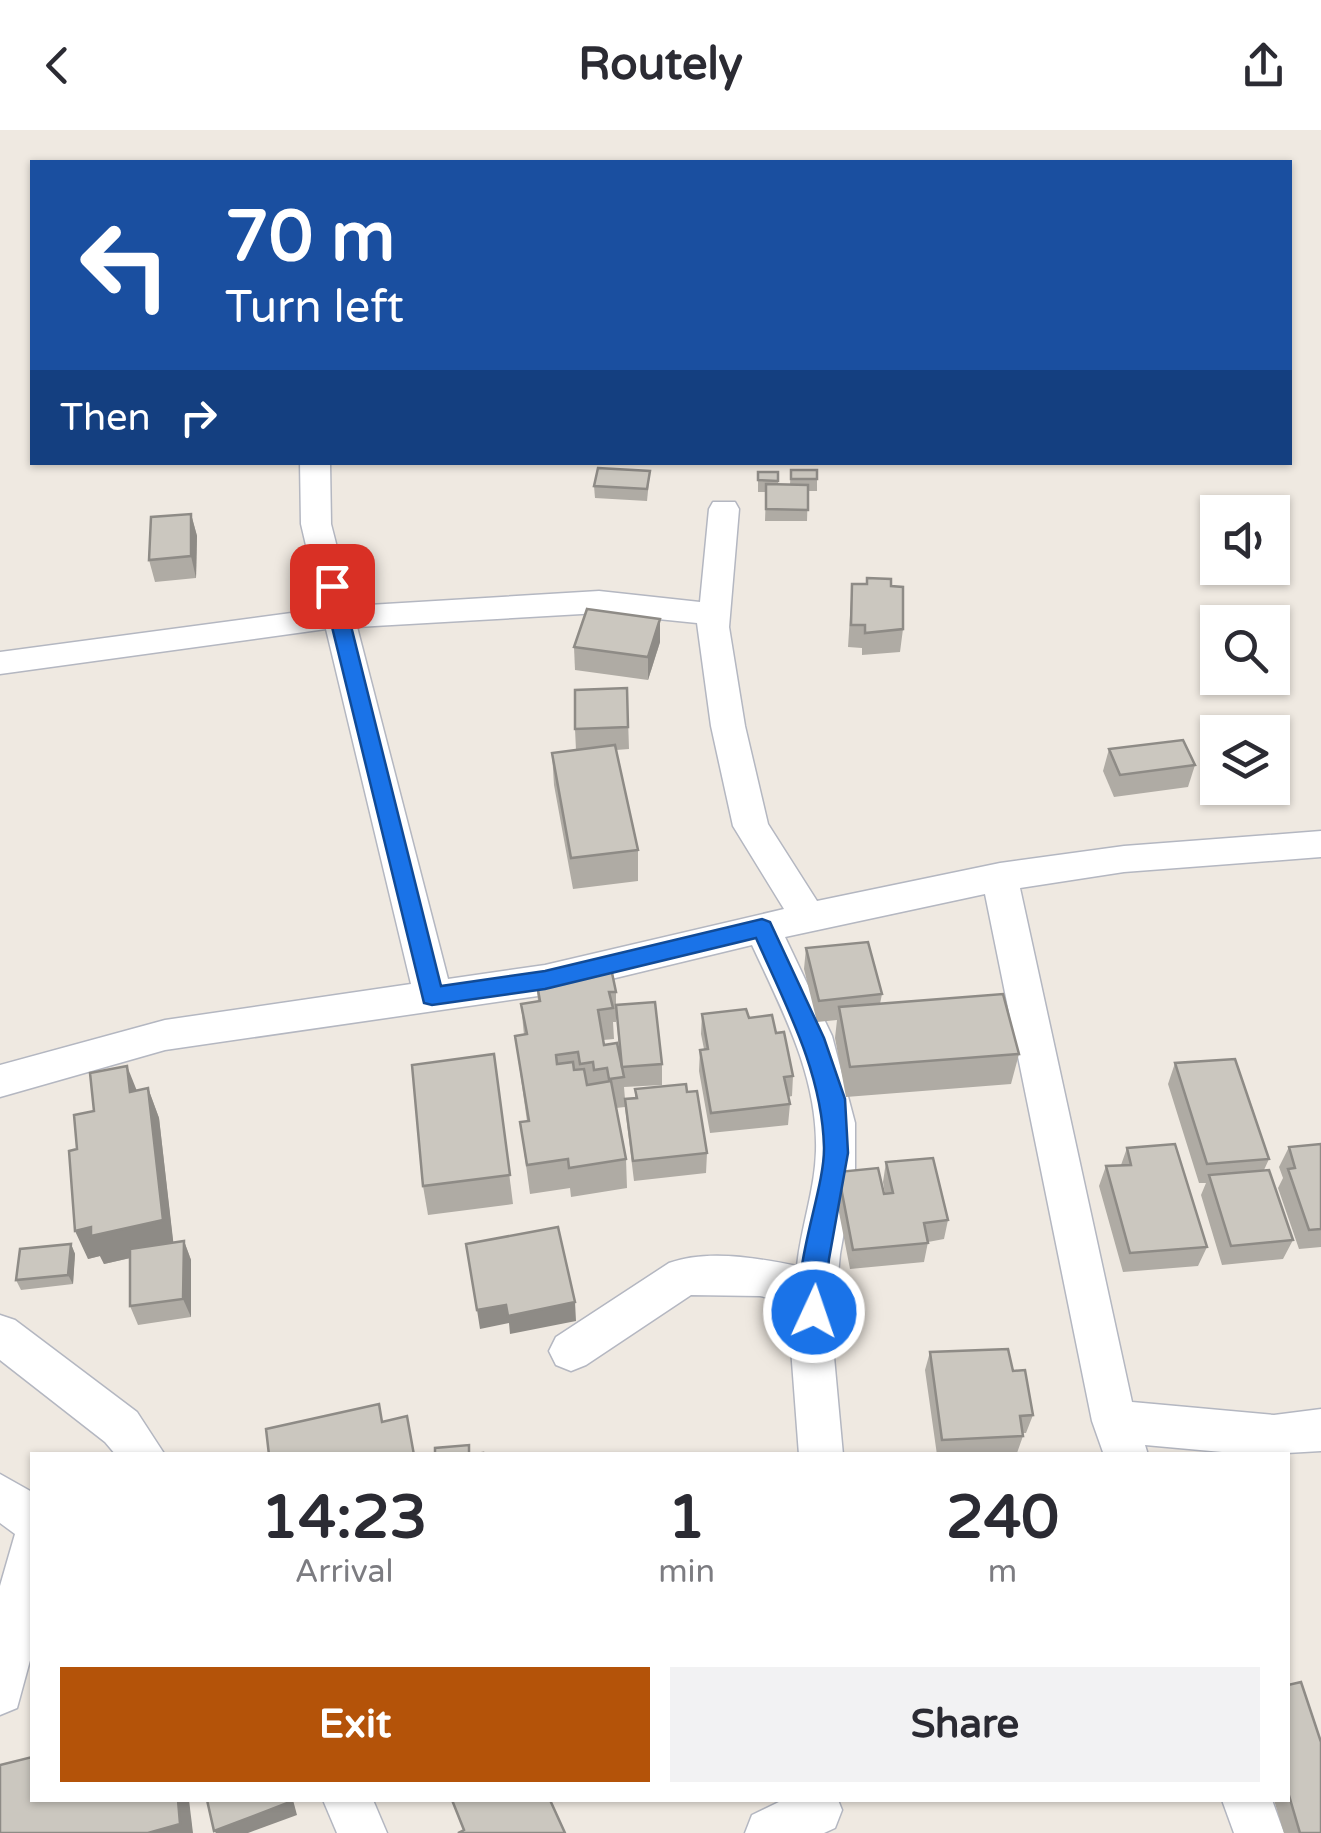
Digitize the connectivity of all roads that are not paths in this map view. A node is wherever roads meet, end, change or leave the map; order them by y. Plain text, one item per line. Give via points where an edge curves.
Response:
1 (315, 465) edge
2 (724, 509) dead end
3 (714, 614) junction
4 (339, 617) junction
5 (0, 664) edge
6 (1321, 844) edge
7 (1000, 877) junction
8 (808, 916) junction
9 (762, 928) junction
10 (432, 996) junction
11 (0, 1080) edge
12 (818, 1288) junction
13 (0, 1334) edge
14 (571, 1352) dead end
15 (1321, 1430) edge
16 (1120, 1438) edge
17 (124, 1445) edge
18 (821, 1452) edge
19 (30, 1486) edge
20 (0, 1493) edge
21 (30, 1517) edge
22 (30, 1557) edge
23 (0, 1691) edge
24 (349, 1802) edge
25 (1249, 1802) edge
26 (817, 1814) edge
27 (362, 1833) edge
28 (770, 1833) edge
29 (1259, 1833) edge

1 - 4 street via 316,524
2 - 3 street
3 - 4 street via 599,602
3 - 8 street via 728,726 751,826
4 - 5 street
4 - 10 street
6 - 7 street via 1124,859
7 - 8 street
7 - 16 street
8 - 9 street
9 - 10 street via 545,980
9 - 12 street via 833,1099 836,1153 816,1259
10 - 11 street via 164,1035
12 - 14 street via 760,1277 684,1276
12 - 18 street via 811,1335
13 - 17 street
15 - 16 street
19 - 20 street
20 - 21 street
22 - 23 street
24 - 27 street
25 - 29 street
26 - 28 street

